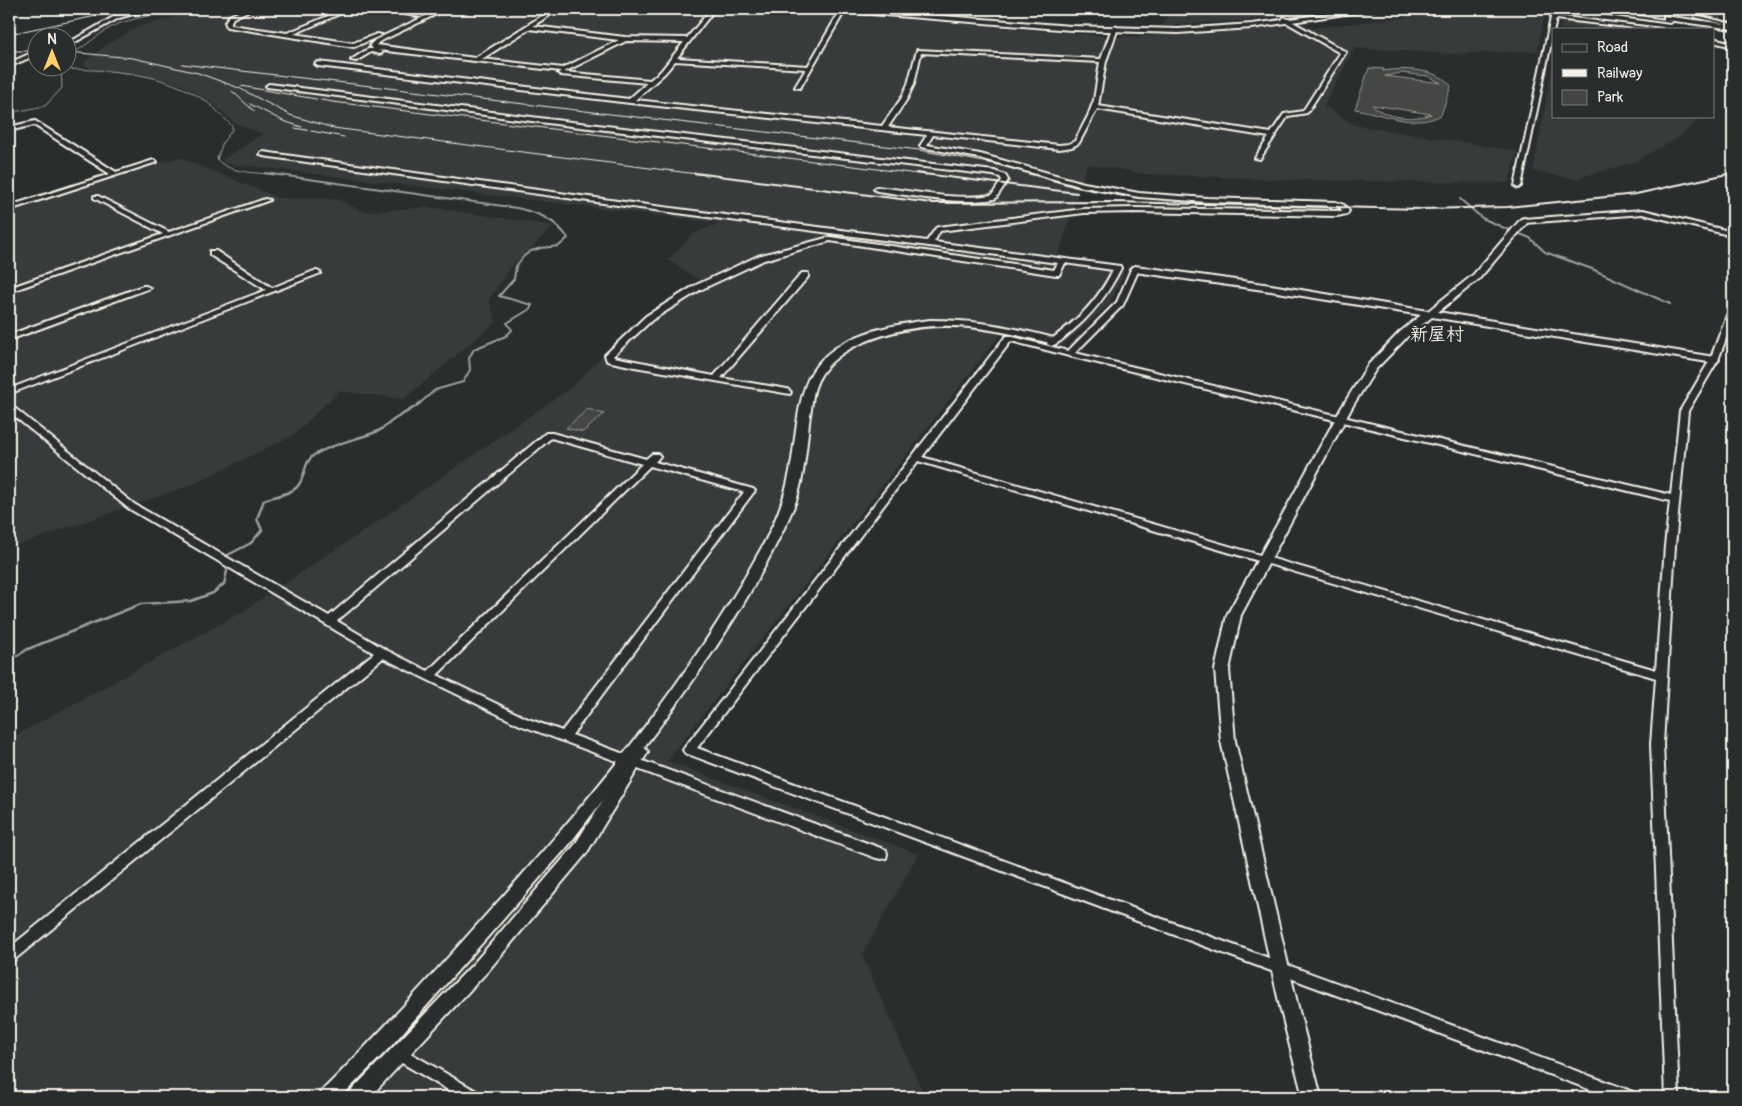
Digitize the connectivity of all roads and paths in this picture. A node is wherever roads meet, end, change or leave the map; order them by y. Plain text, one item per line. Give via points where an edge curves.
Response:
1 (148, 9) edge
2 (249, 9) edge
3 (349, 9) edge
4 (381, 9) edge
5 (435, 9) edge
6 (444, 9) edge
7 (556, 9) edge
8 (713, 9) edge
9 (834, 9) edge
10 (843, 9) edge
11 (856, 9) edge
12 (1357, 9) edge
13 (1375, 9) edge
14 (1553, 9) edge
15 (1578, 9) edge
16 (1592, 9) edge
17 (1696, 9) edge
18 (422, 15) junction
19 (1554, 17) junction
20 (1286, 20) junction
21 (1668, 20) junction
22 (527, 27) junction
23 (1733, 27) edge
24 (1651, 28) edge
25 (1115, 29) junction
26 (287, 35) junction
27 (78, 39) edge
28 (625, 39) junction
29 (689, 40) junction
30 (1714, 41) edge
31 (1733, 46) edge
32 (28, 56) edge
33 (673, 59) junction
34 (354, 60) dead end
35 (476, 60) junction
36 (1103, 61) junction
37 (318, 64) dead end
38 (9, 65) edge
39 (810, 68) junction
40 (651, 82) junction
41 (269, 86) dead end
42 (798, 87) dead end
43 (630, 101) junction
44 (1094, 107) junction
45 (884, 128) junction
46 (9, 129) edge
47 (931, 134) junction
48 (1271, 135) junction
49 (263, 154) dead end
50 (1258, 158) dead end
51 (154, 162) dead end
52 (116, 174) junction
53 (1518, 186) dead end
54 (878, 188) dead end
55 (96, 196) dead end
56 (267, 200) dead end
57 (9, 208) edge
58 (1524, 221) joint
59 (168, 234) junction
60 (1733, 234) edge
61 (929, 244) junction
62 (213, 253) dead end
63 (1063, 261) junction
64 (1135, 268) joint
65 (316, 273) dead end
66 (805, 275) dead end
67 (146, 288) dead end
68 (9, 290) edge
69 (271, 290) junction
70 (1733, 310) edge
71 (1430, 314) junction
72 (9, 338) edge
73 (1053, 342) joint
74 (1072, 355) dead end
75 (1714, 360) junction
76 (716, 379) junction
77 (9, 392) edge
78 (787, 392) dead end
79 (9, 408) edge
80 (1341, 419) junction
81 (916, 458) junction
82 (652, 459) junction
83 (1675, 499) junction
84 (1264, 560) junction
85 (330, 621) junction
86 (382, 654) junction
87 (430, 676) junction
88 (1662, 676) junction
89 (564, 737) junction
90 (628, 762) junction
91 (881, 854) dead end
92 (9, 956) edge
93 (1280, 969) junction
94 (400, 1054) junction
95 (329, 1097) edge
96 (358, 1097) edge
97 (473, 1097) edge
98 (1312, 1097) edge
99 (1628, 1097) edge
100 (1672, 1097) edge

1 - 27 street via 117,17
2 - 26 street via 231,17 229,26
3 - 26 street
4 - 18 street
5 - 18 street
6 - 35 street via 373,45 376,48
7 - 22 street
8 - 29 street
9 - 10 main road
10 - 25 main road
10 - 39 street
11 - 25 main road
12 - 20 main road
13 - 20 main road
14 - 19 street
15 - 21 main road
16 - 21 main road
17 - 23 street via 1703,13 1698,18
18 - 26 street via 360,44
19 - 24 street
19 - 53 street
20 - 25 main road via 1205,30
20 - 48 street via 1343,52 1305,112 1286,115
21 - 23 highway
22 - 28 street
22 - 35 street
25 - 36 street
28 - 29 street
28 - 35 street via 564,70
29 - 33 street
30 - 31 street
32 - 38 street
33 - 39 street
33 - 40 street
34 - 40 street via 370,50
36 - 44 street
36 - 45 street via 919,51 911,84
37 - 43 street
39 - 42 street
40 - 43 street
41 - 54 street via 994,173 1006,180 994,197 985,199
43 - 45 street
44 - 47 street via 1077,142 1070,146
44 - 48 street
45 - 47 street
46 - 52 street via 35,123
47 - 61 street via 923,146 980,156 1108,190 1172,198 1336,204 1346,211 1337,214 1084,211 938,228
48 - 50 street
49 - 61 street
51 - 52 street
52 - 57 street
55 - 59 street
56 - 59 street
58 - 60 street via 1643,212
58 - 71 main road via 1476,277
59 - 68 street
61 - 63 street
62 - 69 street
63 - 73 street via 1117,268 1107,292 1097,305
63 - 76 street via 1056,272 830,239 761,258 697,288 649,318 609,356 614,361
64 - 71 main road
64 - 81 street via 1120,302 1070,354 1009,338
65 - 69 street
66 - 76 street
67 - 72 street
69 - 77 street
70 - 75 street
71 - 75 main road
71 - 80 main road via 1404,334 1372,367
73 - 90 main road via 1002,330 930,326 876,337 850,348 835,359 815,390 802,476 793,509 775,548 739,613 694,682
74 - 80 street
75 - 83 street via 1684,411
76 - 78 street
79 - 85 street via 131,506
80 - 83 street
80 - 84 main road
81 - 84 street
81 - 93 street via 689,750
82 - 85 street via 549,435
82 - 87 street
82 - 89 street via 750,491
83 - 88 street
84 - 88 street
84 - 93 main road via 1234,615 1222,670 1228,741
85 - 86 street
86 - 87 street
86 - 92 street
87 - 89 street via 524,722
88 - 100 street via 1658,744
89 - 90 street
90 - 91 street
90 - 94 main road via 580,850 482,967
90 - 95 main road via 561,843 385,1040
93 - 98 main road
93 - 99 street
94 - 96 main road
94 - 97 street

